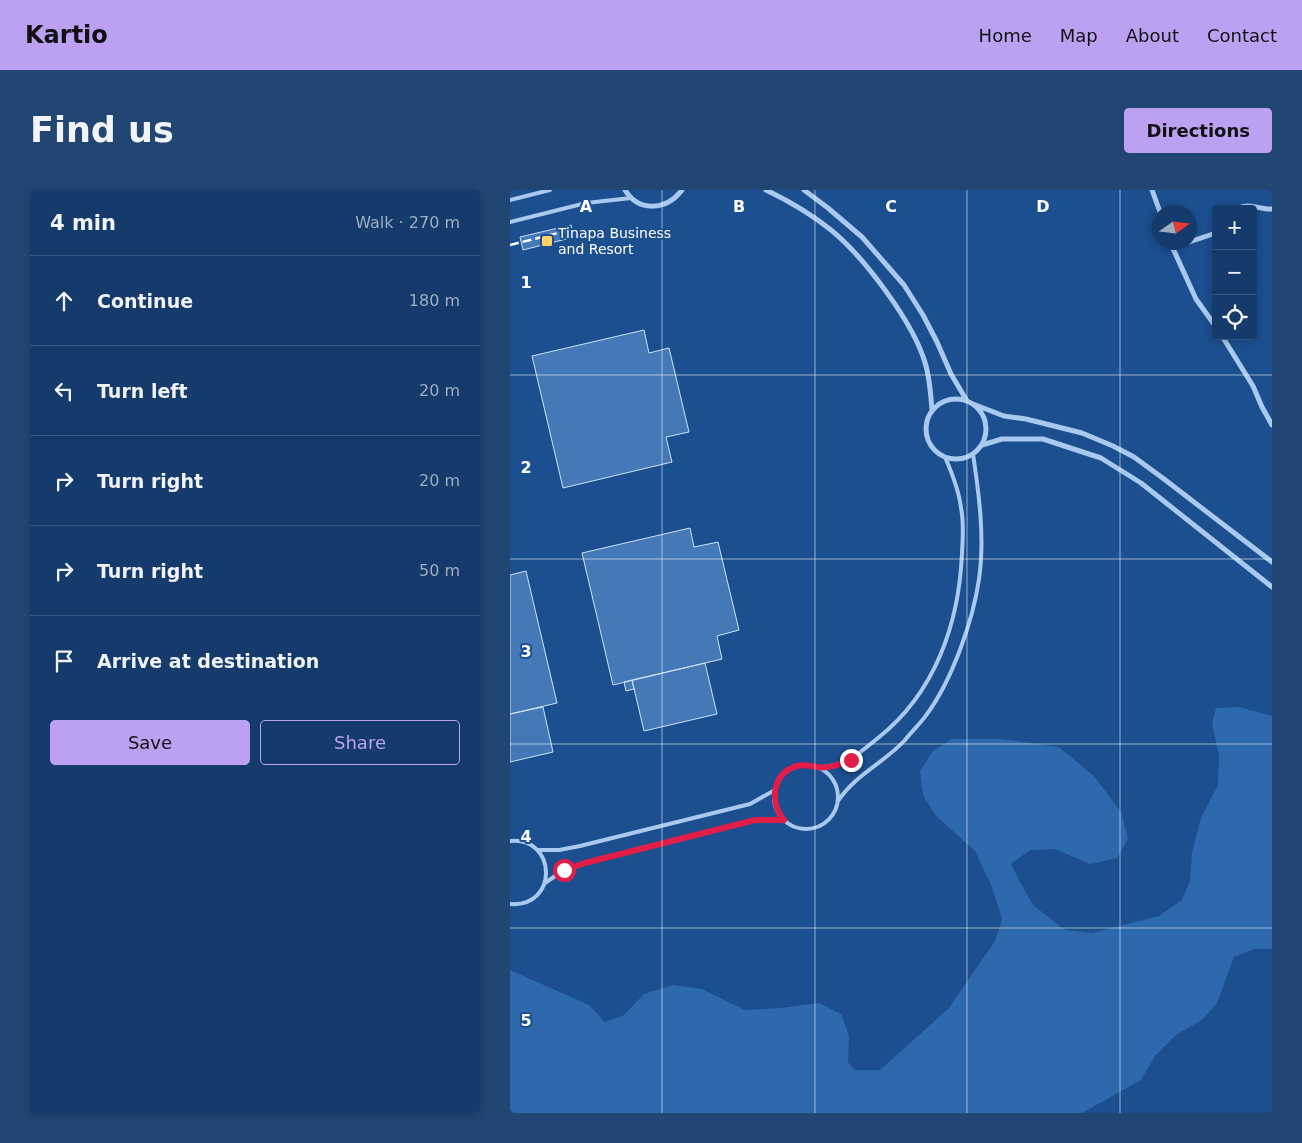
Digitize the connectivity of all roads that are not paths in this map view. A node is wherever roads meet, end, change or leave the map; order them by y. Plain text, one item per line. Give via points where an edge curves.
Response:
1 (550, 190) edge
2 (625, 190) edge
3 (682, 190) edge
4 (766, 190) edge
5 (804, 190) edge
6 (1152, 190) edge
7 (631, 198) junction
8 (510, 200) edge
9 (1157, 205) edge
10 (1257, 208) edge
11 (1272, 209) edge
12 (510, 222) edge
13 (1212, 234) edge
14 (1197, 239) edge
15 (1173, 250) edge
16 (1212, 321) edge
17 (1224, 340) edge
18 (967, 401) junction
19 (973, 404) junction
20 (932, 411) junction
21 (1272, 425) edge
22 (982, 445) junction
23 (974, 454) junction
24 (945, 457) junction
25 (1272, 562) edge
26 (1272, 587) edge
27 (818, 768) junction
28 (775, 790) junction
29 (838, 801) junction
30 (784, 820) junction
31 (510, 841) edge
32 (538, 850) junction
33 (545, 883) junction
34 (510, 904) edge

1 - 8 lane
2 - 7 street
3 - 7 street via 661,206 642,205
4 - 20 street via 789,201 831,230 863,262 891,298 918,343 926,364
5 - 18 street via 862,238 904,285
6 - 9 street
7 - 12 lane via 586,203
10 - 11 street
13 - 14 street
15 - 16 street via 1196,299
17 - 21 street
18 - 19 street
18 - 20 street via 948,400
19 - 22 street via 985,420
19 - 25 street via 1004,416 1082,433 1134,457
20 - 24 street via 926,428 929,440
22 - 23 street
22 - 26 street via 1002,439 1043,439 1100,458 1141,483
23 - 24 street via 963,458
23 - 29 lane via 981,537 979,579 958,655 928,713 903,742 855,779
24 - 27 lane via 957,486 963,536 961,573 946,644 914,702 894,725 851,760
27 - 28 lane via 804,765 791,769 780,778
27 - 29 lane via 833,781
28 - 30 lane via 776,809
28 - 32 lane via 750,804 580,846
29 - 30 lane via 833,814 819,827 800,829
30 - 33 lane via 755,820 585,863 564,870
31 - 32 lane via 526,842
32 - 33 lane via 547,869
33 - 34 lane via 533,899 522,904

